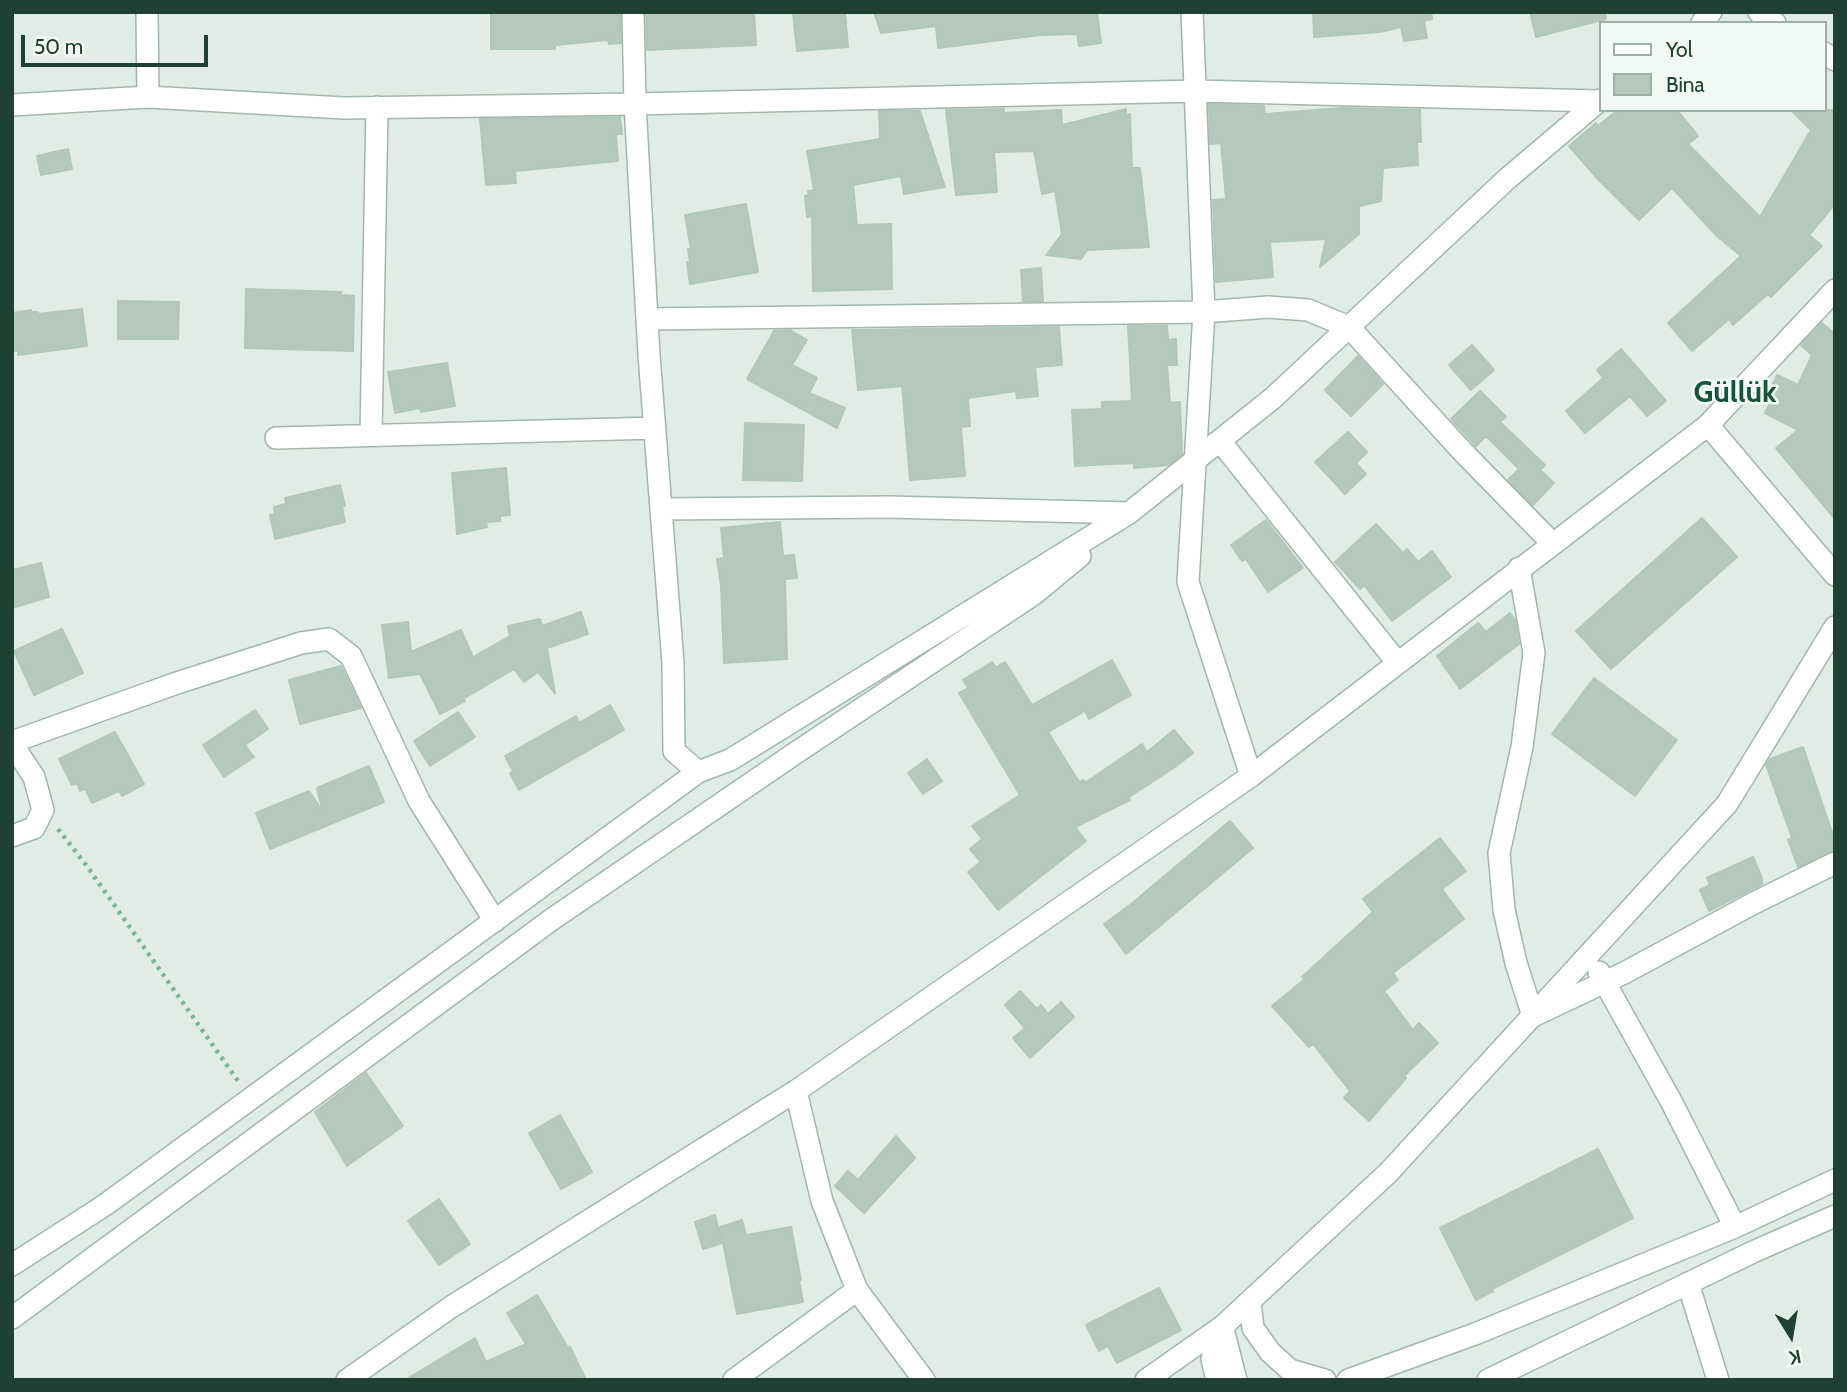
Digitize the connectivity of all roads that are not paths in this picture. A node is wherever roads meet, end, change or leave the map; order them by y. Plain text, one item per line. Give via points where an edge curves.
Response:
1 (147, 12) edge
2 (633, 12) edge
3 (1192, 12) edge
4 (1196, 90) junction
5 (148, 97) junction
6 (1598, 101) edge
7 (1598, 103) edge
8 (635, 104) junction
9 (12, 105) edge
10 (377, 107) junction
11 (1835, 290) edge
12 (1204, 312) junction
13 (648, 319) junction
14 (1349, 327) junction
15 (1708, 425) junction
16 (655, 428) junction
17 (370, 435) junction
18 (276, 438) dead end
19 (1220, 441) junction
20 (1195, 462) junction
21 (661, 509) junction
22 (1129, 513) junction
23 (1552, 543) junction
24 (1519, 568) junction
25 (1835, 575) edge
26 (1835, 626) edge
27 (1397, 662) junction
28 (12, 743) edge
29 (698, 772) junction
30 (1251, 776) junction
31 (12, 836) edge
32 (1835, 863) edge
33 (495, 921) junction
34 (1591, 952) junction
35 (1604, 982) junction
36 (1533, 1016) junction
37 (796, 1091) junction
38 (1835, 1180) edge
39 (1835, 1216) edge
40 (1735, 1227) junction
41 (12, 1265) edge
42 (1688, 1283) junction
43 (857, 1290) junction
44 (1250, 1303) junction
45 (12, 1318) edge
46 (1223, 1326) junction
47 (353, 1378) edge
48 (734, 1380) edge
49 (923, 1380) edge
50 (1146, 1380) edge
51 (1217, 1380) edge
52 (1236, 1380) edge
53 (1325, 1380) edge
54 (1348, 1380) edge
55 (1488, 1380) edge
56 (1717, 1380) edge

1 - 5 street
2 - 8 street
3 - 4 street
4 - 6 street
4 - 8 street
4 - 12 street
5 - 9 street
5 - 10 street
7 - 14 street via 1507,179
8 - 10 street
8 - 13 street
10 - 17 street
11 - 15 street
12 - 13 street
12 - 14 street via 1268,307 1308,310
12 - 20 street
13 - 16 street
14 - 19 street
14 - 23 street
15 - 23 street
15 - 25 street
16 - 17 street
16 - 21 street
17 - 18 street
19 - 20 street
19 - 27 street
20 - 22 street
20 - 30 street via 1188,582
21 - 22 street via 888,507
21 - 29 street via 673,663 674,751
22 - 29 street via 730,760
22 - 45 street via 1034,594 551,920
23 - 24 street
24 - 27 street
24 - 36 street via 1534,653 1522,747 1499,853 1504,910
26 - 34 street via 1727,804
27 - 30 street
28 - 31 street via 34,777 43,810 34,828
28 - 33 street via 177,683 301,643 329,639 351,656 419,801
29 - 33 street
30 - 37 street
32 - 35 street
33 - 41 street via 105,1205
34 - 35 street
34 - 36 street
35 - 36 street
35 - 40 street
36 - 44 street via 1388,1173
37 - 43 street via 822,1201
37 - 47 street via 451,1307
38 - 40 street
39 - 42 street
40 - 54 street via 1475,1334
42 - 55 street
42 - 56 street
43 - 48 street
43 - 49 street
44 - 46 street
44 - 53 street via 1254,1328 1270,1352 1290,1370
46 - 50 street
46 - 51 street via 1212,1359
46 - 52 street

